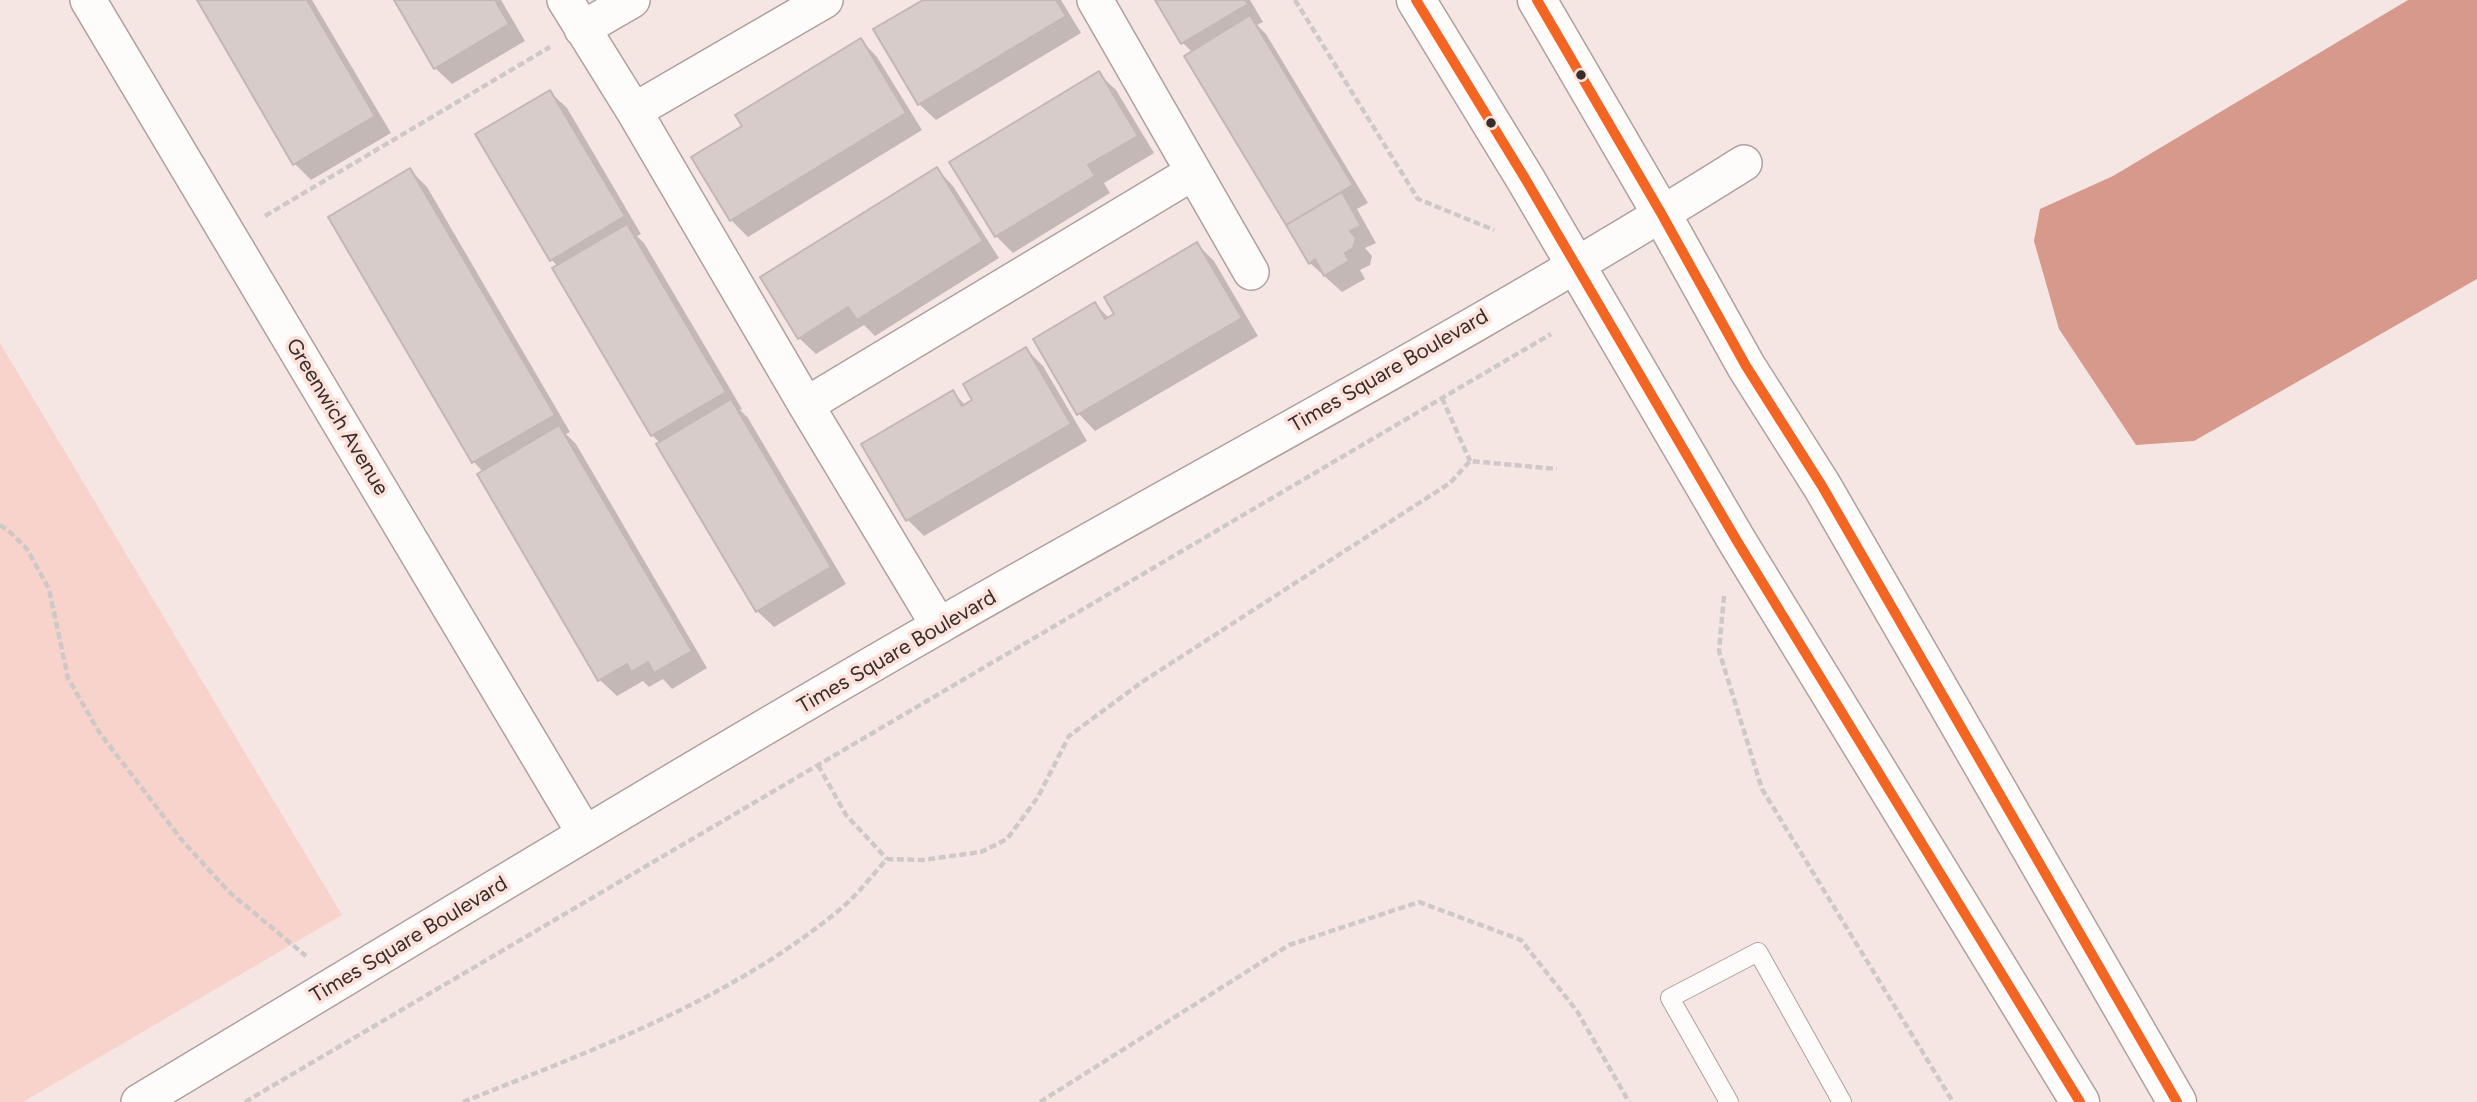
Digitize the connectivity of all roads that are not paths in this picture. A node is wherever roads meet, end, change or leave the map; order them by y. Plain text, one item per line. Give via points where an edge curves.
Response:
1 (88, 0) edge
2 (632, 0) edge
3 (825, 0) edge
4 (1095, 0) edge
5 (1416, 0) edge
6 (1537, 0) edge
7 (574, 14) edge
8 (634, 111) junction
9 (1744, 163) dead end
10 (1192, 173) junction
11 (1661, 213) junction
12 (1576, 265) junction
13 (1251, 272) dead end
14 (806, 405) junction
15 (939, 626) junction
16 (585, 834) junction
17 (139, 1102) edge
18 (1730, 1102) edge
19 (1842, 1102) edge
20 (2080, 1102) edge
21 (2177, 1102) edge

1 - 16 street, Greenwich Avenue
2 - 7 street
3 - 8 street
4 - 10 street
5 - 12 main road
6 - 11 main road
7 - 8 street
8 - 14 street
9 - 11 street, Times Square Boulevard
10 - 13 street
10 - 14 street
11 - 12 street, Times Square Boulevard
11 - 21 main road
12 - 15 street, Times Square Boulevard
12 - 20 main road via 1737,541
14 - 15 street
15 - 16 street, Times Square Boulevard
16 - 17 street, Times Square Boulevard
18 - 19 lane via 1670,998 1758,952

